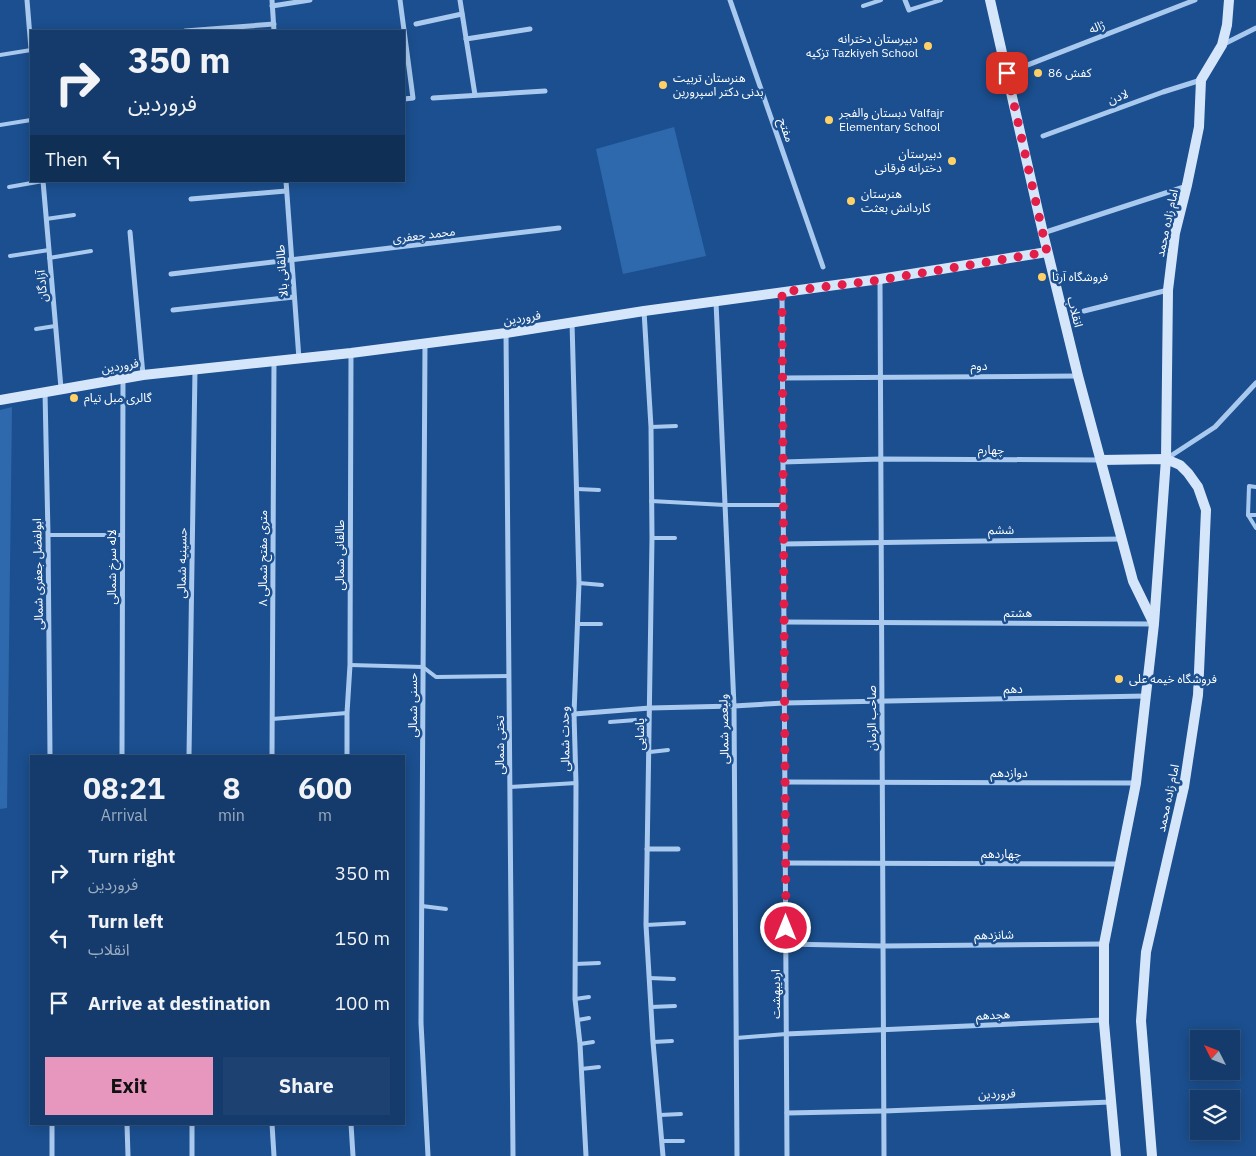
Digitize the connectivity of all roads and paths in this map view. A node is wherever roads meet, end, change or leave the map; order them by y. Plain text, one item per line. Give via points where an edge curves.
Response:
1 (27, 0) edge
2 (310, 0) edge
3 (400, 0) edge
4 (460, 0) edge
5 (730, 0) edge
6 (881, 0) edge
7 (905, 0) edge
8 (941, 0) edge
9 (990, 0) edge
10 (1195, 0) edge
11 (1229, 0) edge
12 (272, 3) edge
13 (863, 6) dead end
14 (909, 10) joint
15 (462, 14) junction
16 (274, 24) junction
17 (416, 24) dead end
18 (1256, 28) edge
19 (530, 29) dead end
20 (198, 30) edge
21 (274, 30) edge
22 (404, 30) edge
23 (405, 35) edge
24 (30, 37) edge
25 (466, 40) junction
26 (1222, 45) junction
27 (30, 49) edge
28 (0, 55) edge
29 (1007, 73) junction
30 (1201, 80) junction
31 (544, 91) dead end
32 (475, 95) junction
33 (433, 98) dead end
34 (405, 99) edge
35 (30, 120) edge
36 (0, 125) edge
37 (1043, 136) dead end
38 (37, 182) edge
39 (43, 182) edge
40 (286, 182) edge
41 (1187, 185) junction
42 (9, 187) dead end
43 (286, 191) junction
44 (191, 199) dead end
45 (74, 215) dead end
46 (46, 219) junction
47 (559, 228) dead end
48 (130, 232) dead end
49 (1043, 233) junction
50 (49, 250) junction
51 (91, 252) dead end
52 (1047, 252) junction
53 (10, 256) dead end
54 (50, 258) junction
55 (292, 261) junction
56 (823, 267) dead end
57 (171, 274) dead end
58 (880, 280) junction
59 (1168, 290) junction
60 (782, 292) junction
61 (294, 297) junction
62 (716, 302) junction
63 (173, 310) dead end
64 (644, 311) junction
65 (1084, 311) dead end
66 (572, 322) junction
67 (56, 326) junction
68 (36, 329) dead end
69 (506, 333) junction
70 (425, 344) junction
71 (350, 353) junction
72 (299, 359) junction
73 (274, 360) junction
74 (195, 369) junction
75 (143, 375) junction
76 (1078, 376) junction
77 (880, 377) junction
78 (123, 378) junction
79 (782, 378) junction
80 (1256, 383) edge
81 (61, 388) junction
82 (45, 391) junction
83 (0, 400) edge
84 (676, 426) dead end
85 (651, 427) junction
86 (881, 459) junction
87 (1166, 459) junction
88 (1101, 460) junction
89 (783, 462) junction
90 (1256, 487) edge
91 (577, 489) junction
92 (599, 490) dead end
93 (651, 501) junction
94 (725, 505) junction
95 (783, 505) junction
96 (1248, 515) junction
97 (1256, 515) edge
98 (1256, 528) edge
99 (48, 535) junction
100 (122, 535) junction
101 (652, 538) junction
102 (675, 538) dead end
103 (1122, 538) junction
104 (881, 542) junction
105 (784, 544) junction
106 (579, 583) junction
107 (602, 585) dead end
108 (784, 622) junction
109 (881, 622) junction
110 (577, 624) junction
111 (601, 624) dead end
112 (1154, 624) junction
113 (350, 666) junction
114 (423, 667) junction
115 (509, 676) junction
116 (1146, 696) junction
117 (882, 701) junction
118 (784, 703) junction
119 (734, 706) junction
120 (650, 708) junction
121 (347, 713) junction
122 (574, 714) junction
123 (272, 719) junction
124 (649, 719) junction
125 (610, 722) dead end
126 (668, 750) dead end
127 (650, 752) junction
128 (50, 755) edge
129 (122, 755) edge
130 (189, 755) edge
131 (272, 755) edge
132 (347, 755) edge
133 (785, 782) junction
134 (576, 783) junction
135 (1136, 783) junction
136 (882, 784) junction
137 (510, 786) junction
138 (647, 849) junction
139 (678, 849) dead end
140 (785, 863) junction
141 (882, 864) junction
142 (1120, 864) junction
143 (422, 906) junction
144 (446, 909) dead end
145 (684, 923) dead end
146 (646, 925) junction
147 (786, 944) junction
148 (1104, 944) junction
149 (883, 946) junction
150 (599, 963) dead end
151 (575, 964) junction
152 (649, 978) junction
153 (674, 979) dead end
154 (590, 997) dead end
155 (576, 999) junction
156 (675, 1006) dead end
157 (651, 1007) junction
158 (590, 1018) dead end
159 (578, 1020) junction
160 (1103, 1020) junction
161 (883, 1031) junction
162 (786, 1034) junction
163 (736, 1038) junction
164 (672, 1041) dead end
165 (593, 1042) dead end
166 (653, 1042) junction
167 (580, 1044) junction
168 (599, 1067) dead end
169 (581, 1068) junction
170 (1111, 1102) junction
171 (884, 1112) junction
172 (786, 1113) junction
173 (681, 1114) dead end
174 (660, 1115) junction
175 (52, 1125) edge
176 (127, 1125) edge
177 (192, 1125) edge
178 (272, 1125) edge
179 (351, 1125) edge
180 (662, 1141) junction
181 (683, 1141) dead end
182 (52, 1156) edge
183 (128, 1156) edge
184 (192, 1156) edge
185 (274, 1156) edge
186 (353, 1156) edge
187 (428, 1156) edge
188 (513, 1156) edge
189 (586, 1156) edge
190 (663, 1156) edge
191 (737, 1156) edge
192 (787, 1156) edge
193 (884, 1156) edge
194 (1116, 1156) edge
195 (1152, 1156) edge

1 - 24 street
2 - 12 street
3 - 22 street
4 - 15 street
5 - 56 street, مفتح
6 - 13 lane
7 - 14 street
8 - 14 lane
9 - 29 street, انقلاب
10 - 29 street, ژاله
11 - 26 street, امام زاده محمد
12 - 16 street
15 - 17 street
15 - 25 street
16 - 20 street
16 - 21 street
18 - 26 street
19 - 25 street
23 - 34 street via 414,98
25 - 32 street
26 - 30 street, امام زاده محمد
27 - 28 lane
29 - 49 street, انقلاب
30 - 37 street, لادن
30 - 41 street, امام زاده محمد via 1199,127
31 - 32 street
32 - 33 street
35 - 36 lane
38 - 42 lane
39 - 46 street, آزادگان
40 - 43 street, طالقانی بالا
41 - 49 street
41 - 59 street, امام زاده محمد via 1175,233
43 - 44 street
43 - 55 street, طالقانی بالا
45 - 46 lane
46 - 50 street, آزادگان
47 - 55 street, محمد جعفری
48 - 75 street
49 - 52 street, انقلاب
50 - 53 lane
50 - 54 street, آزادگان
51 - 54 lane
52 - 58 street, فروردین
52 - 76 street, انقلاب
54 - 67 street, آزادگان
55 - 57 street, محمد جعفری
55 - 61 street, طالقانی بالا
58 - 60 street, فروردین
58 - 77 street, صاحب الزمان
59 - 65 street
59 - 87 street, امام زاده محمد
60 - 62 street, فروردین
60 - 79 street, اردیبهشت
61 - 63 street
61 - 72 street, طالقانی بالا
62 - 64 street, فروردین
62 - 94 street, ولیعصر شمالی
64 - 66 street, فروردین
64 - 85 street, پاشایی
66 - 69 street, فروردین
66 - 91 street, وحدت شمالی
67 - 68 lane
67 - 81 street, آزادگان
69 - 70 street, فروردین
69 - 115 street, تختی شمالی
70 - 71 street, فروردین
70 - 114 street, حسنی شمالی
71 - 72 street, فروردین
71 - 113 street, طالقانی شمالی
72 - 73 street, فروردین
73 - 74 street, فروردین
73 - 123 street, ۸ متری مفتح شمالی
74 - 75 street, فروردین
74 - 130 street, حسینیه شمالی
75 - 78 street, فروردین
76 - 77 street, دوم
76 - 88 street, انقلاب
77 - 79 street, دوم
77 - 86 street, صاحب الزمان
78 - 81 street, فروردین
78 - 100 street, لاله سرخ شمالی
79 - 89 street, اردیبهشت
80 - 87 street via 1215,427
81 - 82 street, فروردین
82 - 83 street, فروردین
82 - 99 street, ابولفضل جعفری شمالی
84 - 85 lane
85 - 93 street, پاشایی
86 - 88 street, چهارم
86 - 89 street, چهارم
86 - 104 street, صاحب الزمان
87 - 88 street
87 - 112 street, امام زاده محمد
87 - 195 street, امام زاده محمد via 1188,473 1206,510 1198,695 1184,787 1146,952 1141,1021
88 - 103 street, انقلاب
89 - 95 street, اردیبهشت
90 - 96 lane via 1249,486
91 - 92 lane
91 - 106 street, وحدت شمالی
93 - 94 lane
93 - 101 street, پاشایی
94 - 95 lane
94 - 119 street, ولیعصر شمالی
95 - 105 street, اردیبهشت
96 - 97 lane
96 - 98 lane
99 - 100 lane
99 - 128 street, ابولفضل جعفری شمالی
100 - 129 street, لاله سرخ شمالی
101 - 102 lane
101 - 120 street, پاشایی
103 - 104 street, ششم
103 - 112 street, انقلاب via 1133,581
104 - 105 street, ششم
104 - 109 street, صاحب الزمان
105 - 108 street, اردیبهشت
106 - 107 lane
106 - 110 street, وحدت شمالی
108 - 109 street, هشتم
108 - 118 street, اردیبهشت
109 - 112 street, هشتم
109 - 117 street, صاحب الزمان
110 - 111 lane
110 - 122 street, وحدت شمالی
112 - 116 street, امام زاده محمد
113 - 114 lane
113 - 121 street, طالقانی شمالی
114 - 115 lane via 436,677
114 - 143 street, حسنی شمالی
115 - 137 street, تختی شمالی
116 - 117 street, دهم
116 - 135 street, امام زاده محمد
117 - 118 street, دهم
117 - 136 street, صاحب الزمان
118 - 119 street, دهم
118 - 133 street, اردیبهشت
119 - 120 street, دهم
119 - 163 street, ولیعصر شمالی
120 - 122 street, دهم
120 - 124 street, پاشایی
121 - 123 lane
121 - 132 street, طالقانی شمالی
122 - 134 street, وحدت شمالی
123 - 131 street, ۸ متری مفتح شمالی
124 - 125 lane
124 - 127 street, پاشایی
126 - 127 lane
127 - 138 street, پاشایی
133 - 136 street, دوازدهم
133 - 140 street, اردیبهشت
134 - 137 lane
134 - 151 street, وحدت شمالی
135 - 136 street, دوازدهم
135 - 142 street, امام زاده محمد
136 - 141 street, صاحب الزمان
137 - 188 street, تختی شمالی
138 - 139 street
138 - 146 street, پاشایی
140 - 141 street, چهاردهم
140 - 147 street, اردیبهشت
141 - 142 street, چهاردهم
141 - 149 street, صاحب الزمان
142 - 148 street, امام زاده محمد
143 - 144 lane
143 - 187 street, حسنی شمالی via 421,1023
145 - 146 lane
146 - 152 street, پاشایی
147 - 149 street, شانزدهم
147 - 162 street, اردیبهشت
148 - 149 street, شانزدهم
148 - 160 street, امام زاده محمد
149 - 161 street, صاحب الزمان
150 - 151 lane
151 - 155 street, وحدت شمالی
152 - 153 lane
152 - 157 street, پاشایی
154 - 155 lane
155 - 159 street, وحدت شمالی
156 - 157 lane
157 - 166 street, پاشایی
158 - 159 lane
159 - 167 street, وحدت شمالی
160 - 161 street, هجدهم
160 - 170 street, امام زاده محمد
161 - 162 street, هجدهم
161 - 171 street, صاحب الزمان
162 - 163 lane
162 - 172 street, اردیبهشت
163 - 191 street, ولیعصر شمالی
164 - 166 lane
165 - 167 lane
166 - 174 street, پاشایی
167 - 169 street, وحدت شمالی
168 - 169 lane
169 - 189 street, وحدت شمالی
170 - 171 street, فروردین
170 - 194 street, امام زاده محمد
171 - 172 street, فروردین
171 - 193 street, صاحب الزمان
172 - 192 street, اردیبهشت
173 - 174 lane
174 - 180 street, پاشایی
175 - 182 street
176 - 183 street
177 - 184 street
178 - 185 street
179 - 186 street
180 - 181 lane
180 - 190 street, پاشایی

